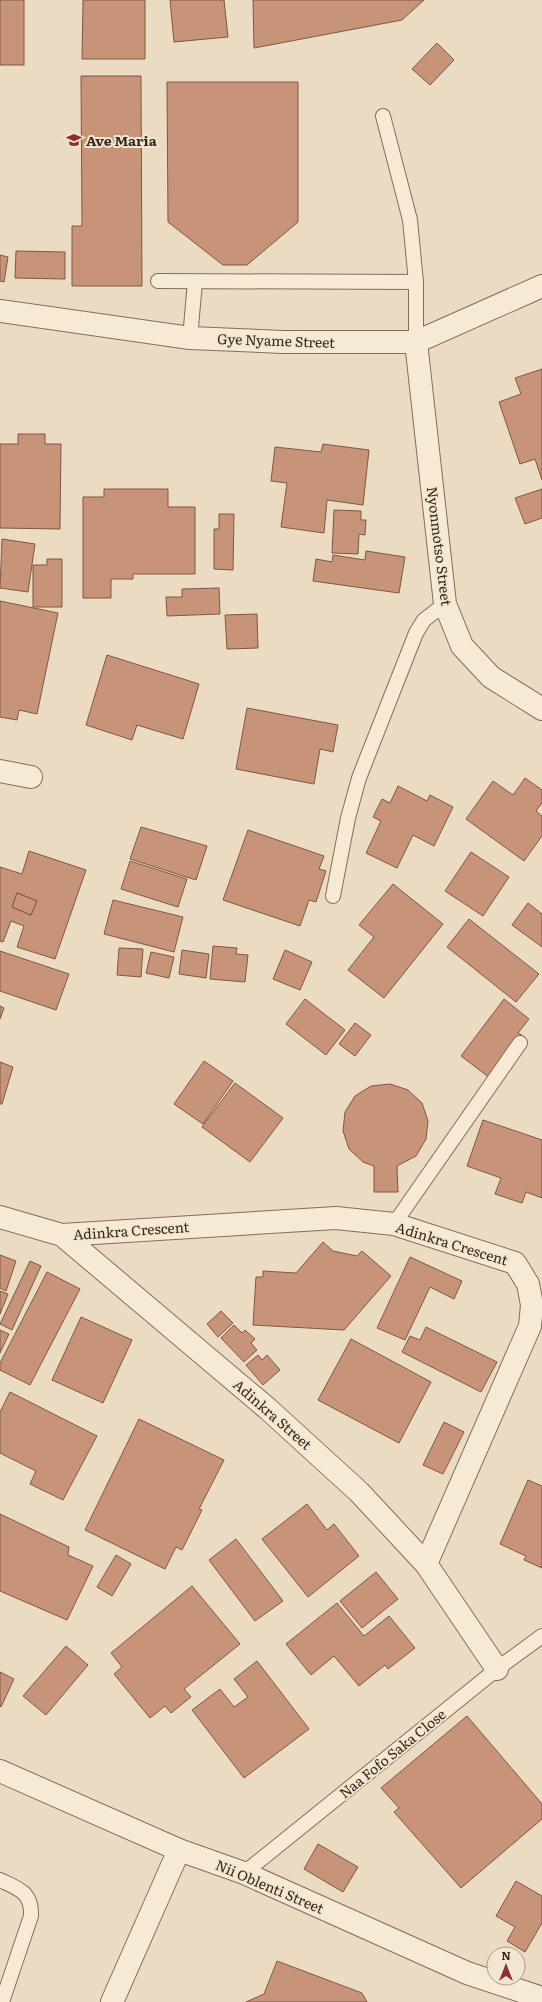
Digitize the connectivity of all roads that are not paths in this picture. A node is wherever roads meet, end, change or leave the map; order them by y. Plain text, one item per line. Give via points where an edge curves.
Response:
1 (383, 116) dead end
2 (158, 281) dead end
3 (195, 282) junction
4 (416, 282) junction
5 (542, 286) edge
6 (0, 311) edge
7 (190, 338) junction
8 (416, 342) junction
9 (445, 604) junction
10 (542, 709) edge
11 (0, 771) edge
12 (31, 777) dead end
13 (333, 896) dead end
14 (520, 1043) dead end
15 (0, 1217) edge
16 (394, 1224) junction
17 (62, 1235) junction
18 (426, 1564) junction
19 (542, 1636) edge
20 (496, 1669) junction
21 (0, 1771) edge
22 (178, 1850) junction
23 (244, 1872) junction
24 (0, 1880) edge
25 (542, 1998) edge
26 (2, 2002) edge
27 (112, 2002) edge

1 - 4 lane via 410,220
2 - 3 lane
3 - 4 lane
3 - 7 lane
4 - 8 lane
5 - 8 street, Gye Nyame Street
6 - 7 street, Gye Nyame Street
7 - 8 street, Gye Nyame Street via 284,342
8 - 9 street, Nyonmotso Street
9 - 10 street, Nyonmotso Street via 462,646 491,677
9 - 13 lane via 424,620 416,633 362,771 348,818
11 - 12 street
14 - 16 lane
15 - 17 street, Adinkra Street
16 - 17 street, Adinkra Crescent via 336,1218
16 - 18 street, Adinkra Crescent via 515,1263 528,1284 532,1305 530,1326
17 - 18 street, Adinkra Street via 268,1409 359,1492
18 - 20 street, Adinkra Street
19 - 20 lane, Naa Fofo Saka Close
20 - 23 lane, Naa Fofo Saka Close
21 - 22 street, Nii Oblenti Street
22 - 23 street, Nii Oblenti Street
22 - 27 street
23 - 25 street, Nii Oblenti Street via 466,1973
24 - 26 lane via 22,1890 31,1906 31,1916

